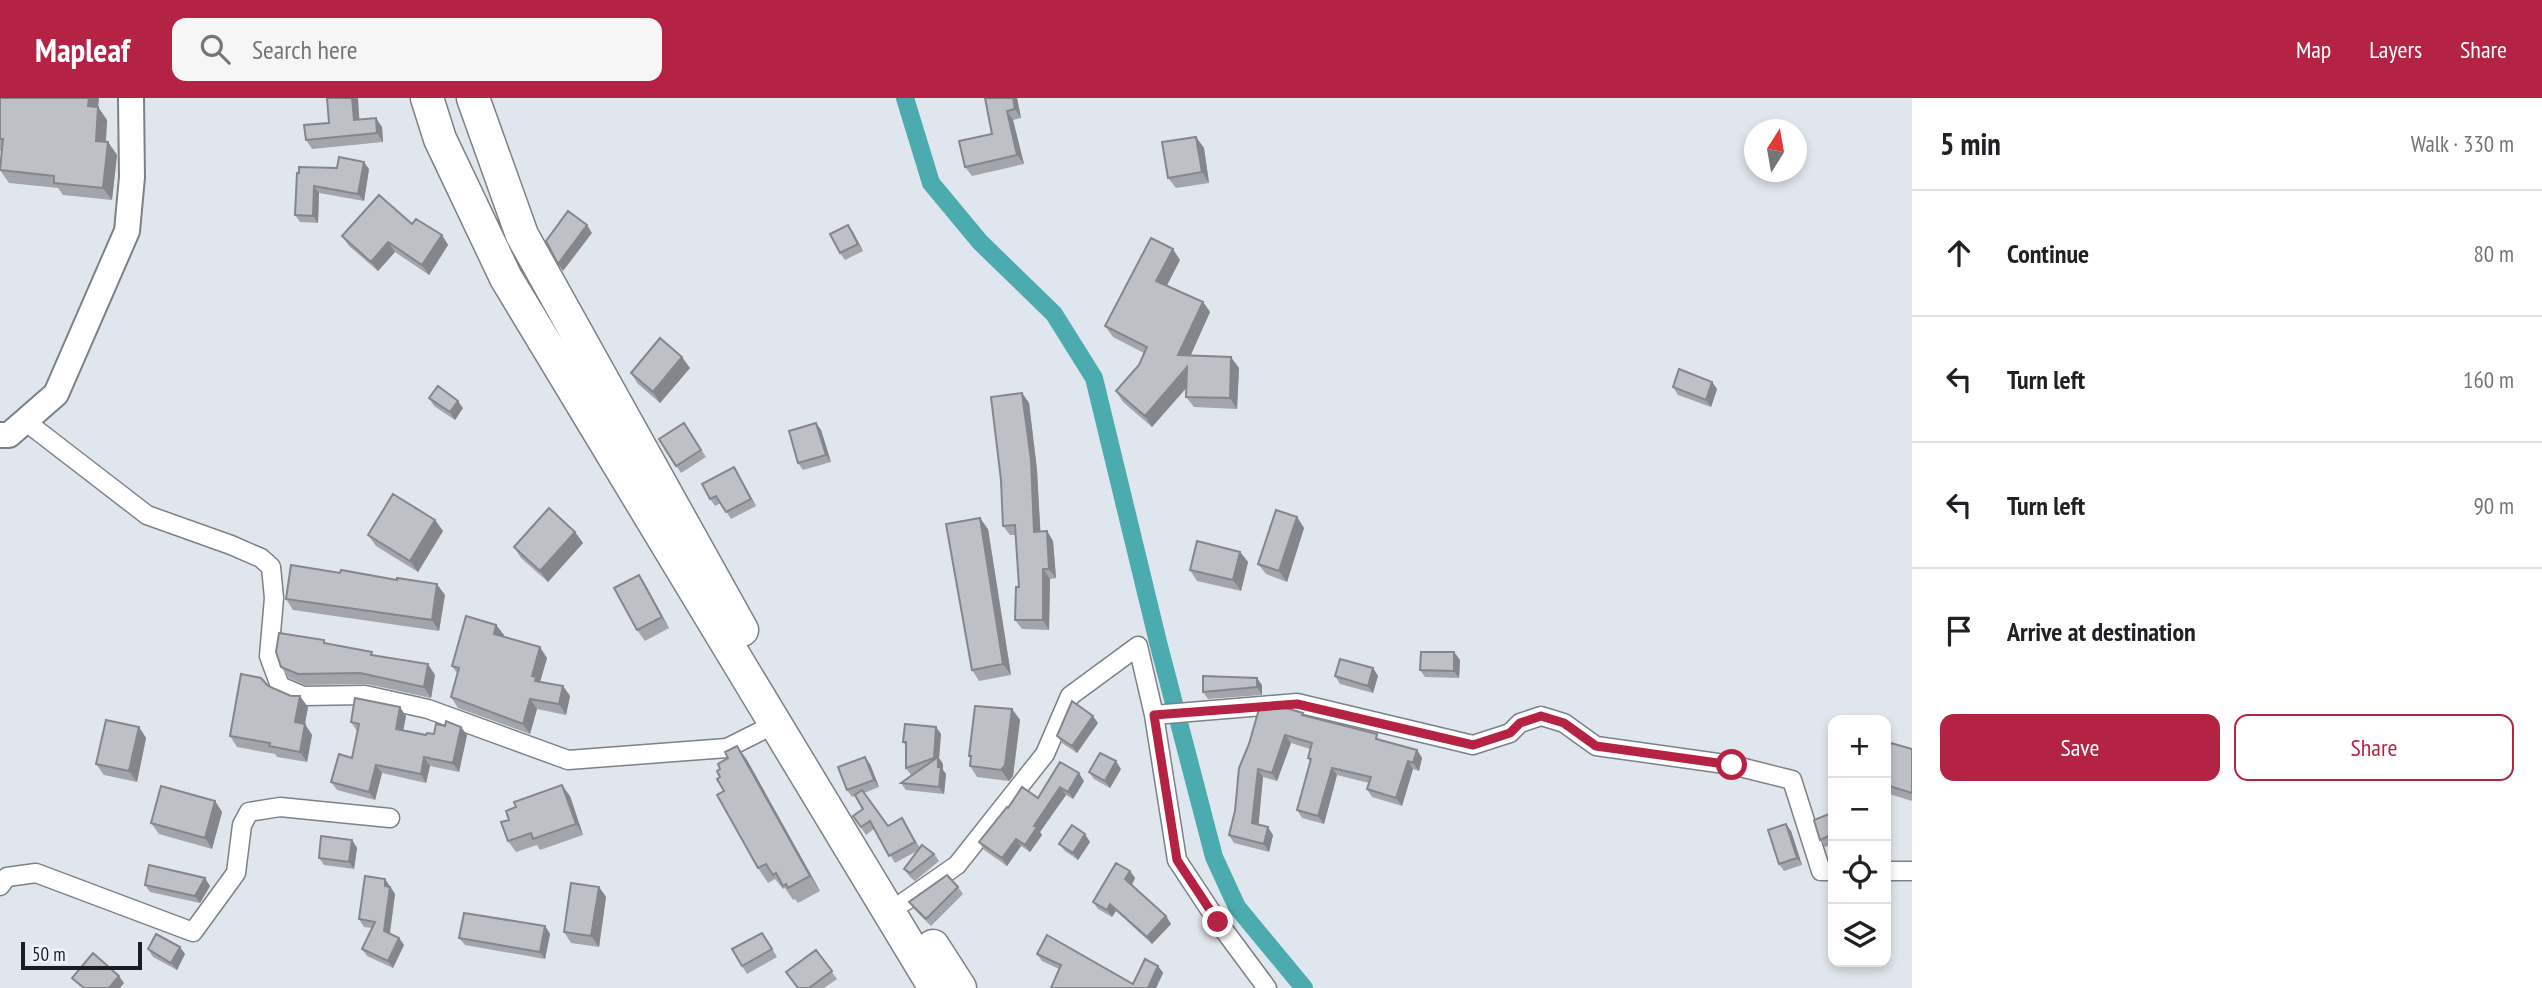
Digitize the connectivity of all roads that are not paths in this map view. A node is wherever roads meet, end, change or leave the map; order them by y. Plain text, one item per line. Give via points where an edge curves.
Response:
1 (131, 98) edge
2 (427, 98) edge
3 (473, 98) edge
4 (25, 421) junction
5 (0, 435) edge
6 (1155, 715) junction
7 (775, 724) junction
8 (390, 818) dead end
9 (1828, 871) edge
10 (1891, 871) edge
11 (1912, 871) edge
12 (0, 886) edge
13 (904, 902) junction
14 (935, 988) edge
15 (960, 988) edge
16 (1266, 988) edge

1 - 4 street via 127,231 56,394
2 - 7 highway via 440,139 506,278
3 - 13 highway via 522,235 825,779
4 - 5 street via 9,435
4 - 7 street via 147,515 231,545 271,567 274,598 269,656 280,687 303,696 365,695 428,709 568,760 727,748
6 - 9 street via 1297,704 1473,745 1541,716 1564,723 1596,746 1732,765 1792,780 1821,871
6 - 13 street via 1138,646 1070,696 1045,754 957,865
6 - 16 street via 1177,860
7 - 14 highway
8 - 12 street via 280,807 249,812 242,825 236,873 192,932 36,873 8,877
10 - 11 street
13 - 15 highway

